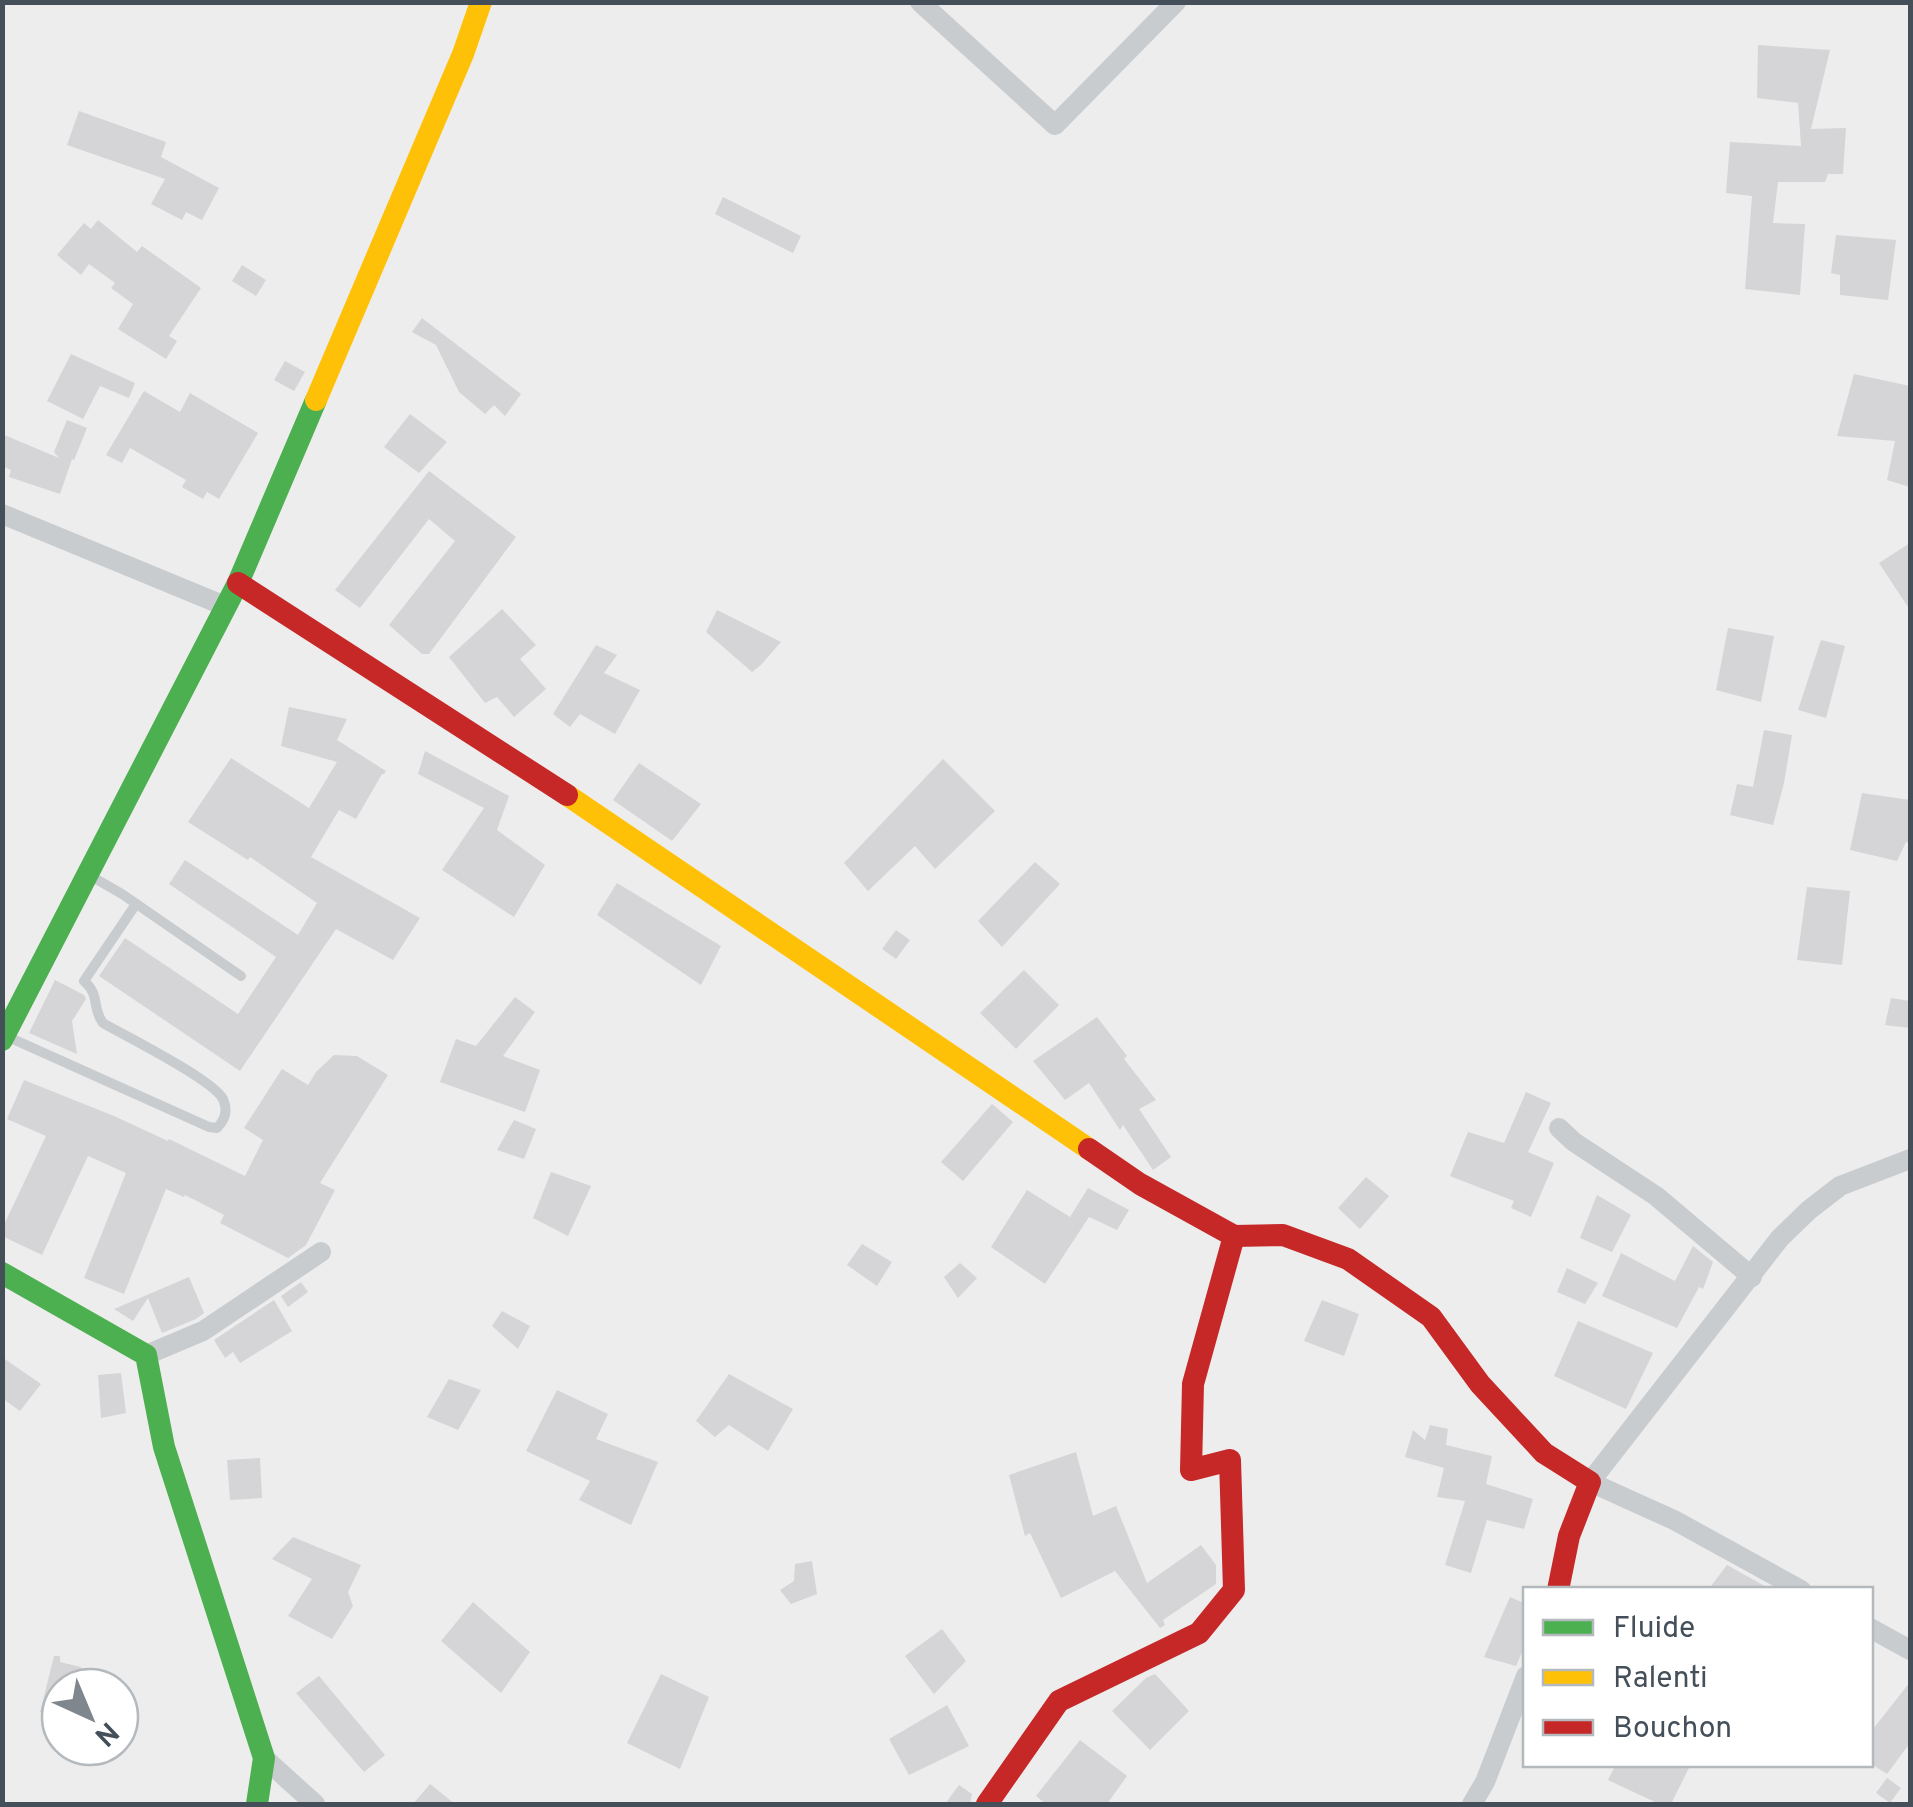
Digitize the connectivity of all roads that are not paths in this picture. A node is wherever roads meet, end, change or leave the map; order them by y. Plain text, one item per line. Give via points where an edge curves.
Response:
1 (482, 2) edge
2 (920, 2) edge
3 (1176, 2) edge
4 (2, 514) edge
5 (238, 583) junction
6 (224, 606) junction
7 (88, 874) junction
8 (136, 904) junction
9 (242, 976) dead end
10 (4, 1038) edge
11 (1559, 1128) dead end
12 (1910, 1159) edge
13 (1234, 1236) junction
14 (320, 1252) dead end
15 (2, 1273) edge
16 (1752, 1277) junction
17 (146, 1355) junction
18 (1590, 1482) junction
19 (1559, 1587) edge
20 (1796, 1587) edge
21 (1873, 1630) edge
22 (1910, 1650) edge
23 (1523, 1684) edge
24 (264, 1758) junction
25 (257, 1804) edge
26 (316, 1804) edge
27 (987, 1804) edge
28 (1472, 1804) edge

1 - 5 street
2 - 3 street via 1054,125
4 - 6 street
5 - 6 street
5 - 13 street via 607,820 1140,1184
6 - 7 street
7 - 8 lane
7 - 10 street
8 - 9 lane
8 - 10 lane via 84,981 96,998 96,1014 208,1083 223,1100 224,1121 209,1127
11 - 16 street via 1656,1196
12 - 16 street via 1840,1186 1780,1238
13 - 18 street via 1283,1235 1348,1259 1431,1317 1480,1384 1544,1452
13 - 27 street via 1193,1384 1192,1470 1230,1460 1234,1590 1198,1633 1059,1701
14 - 17 street via 203,1331
15 - 17 street
16 - 18 street
17 - 24 street via 164,1448
18 - 19 street
18 - 20 street
21 - 22 street
23 - 28 street
24 - 25 street
24 - 26 street

